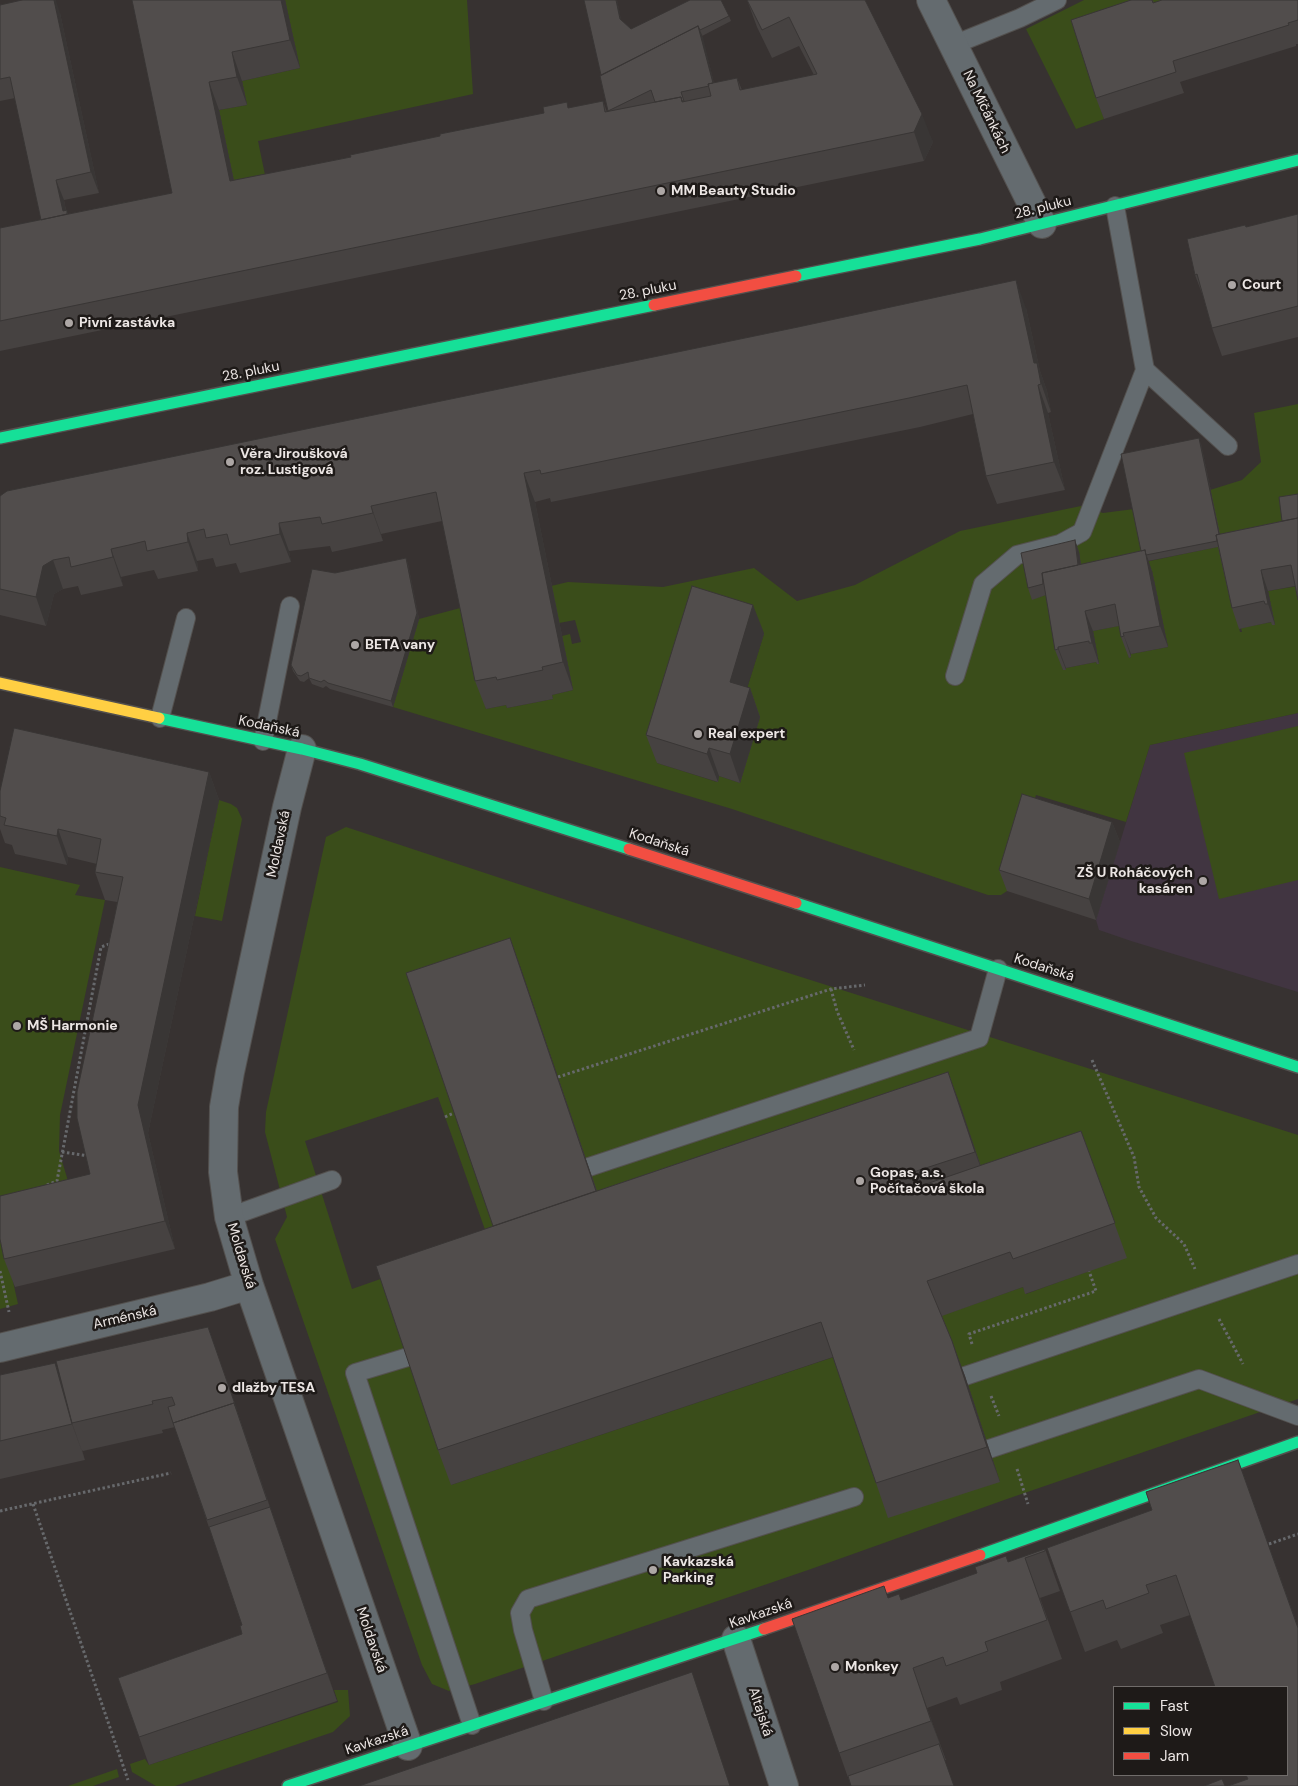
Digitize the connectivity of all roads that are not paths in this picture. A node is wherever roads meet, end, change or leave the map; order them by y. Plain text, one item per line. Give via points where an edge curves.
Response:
1 (931, 0) edge
2 (1057, 0) edge
3 (953, 45) junction
4 (1298, 160) edge
5 (1116, 206) junction
6 (1042, 224) junction
7 (1145, 370) junction
8 (0, 438) edge
9 (1228, 446) dead end
10 (290, 606) dead end
11 (186, 618) dead end
12 (955, 676) dead end
13 (0, 683) edge
14 (160, 718) junction
15 (263, 741) junction
16 (302, 749) junction
17 (998, 969) junction
18 (1298, 1067) edge
19 (589, 1167) edge
20 (332, 1180) dead end
21 (230, 1217) junction
22 (1298, 1264) edge
23 (249, 1286) junction
24 (0, 1348) edge
25 (408, 1356) edge
26 (965, 1376) edge
27 (1298, 1416) edge
28 (1298, 1442) edge
29 (990, 1449) dead end
30 (854, 1497) dead end
31 (736, 1638) junction
32 (544, 1701) junction
33 (472, 1725) junction
34 (408, 1746) junction
35 (288, 1786) edge
36 (784, 1786) edge

1 - 3 street, Na Míčánkách
2 - 3 lane
3 - 6 street, Na Míčánkách
4 - 5 street, 28. pluku
5 - 6 street, 28. pluku
5 - 7 lane
6 - 8 street, 28. pluku
7 - 9 lane
7 - 12 lane via 1082,532 1060,544 1017,555 983,584
10 - 15 lane
11 - 14 lane
13 - 14 street, Kodaňská
14 - 15 street, Kodaňská
15 - 16 street, Kodaňská
16 - 17 street, Kodaňská via 532,818
16 - 21 street, Moldavská via 224,1107 223,1172
17 - 18 street, Kodaňská
17 - 19 lane via 980,1038
20 - 21 lane
21 - 23 street, Moldavská
22 - 26 lane
23 - 24 street, Arménská
23 - 34 street, Moldavská
25 - 33 lane via 355,1373
27 - 29 lane via 1199,1379
28 - 31 street, Kavkazská via 1034,1544
30 - 32 lane via 528,1599 520,1613
31 - 32 street, Kavkazská
31 - 36 street, Altajská
32 - 33 street, Kavkazská
33 - 34 street, Kavkazská
34 - 35 street, Kavkazská

